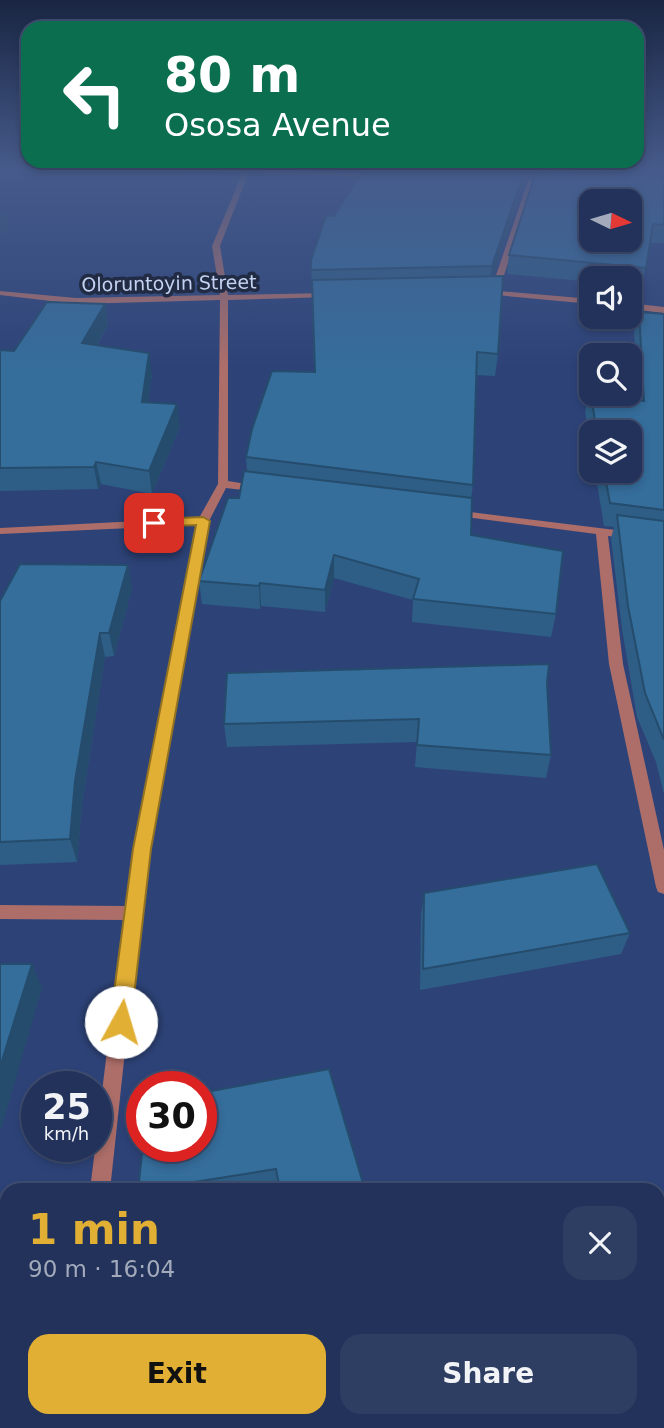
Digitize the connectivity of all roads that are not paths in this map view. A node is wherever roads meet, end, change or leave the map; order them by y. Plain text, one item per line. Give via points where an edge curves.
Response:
1 (221, 236) edge
2 (513, 236) edge
3 (469, 292) edge
4 (494, 292) junction
5 (0, 293) edge
6 (334, 295) edge
7 (224, 297) junction
8 (579, 301) edge
9 (642, 307) edge
10 (664, 310) edge
11 (223, 484) junction
12 (277, 491) edge
13 (440, 512) edge
14 (203, 521) junction
15 (0, 531) edge
16 (602, 532) junction
17 (664, 539) edge
18 (664, 887) edge
19 (0, 912) edge
20 (132, 913) junction
21 (101, 1183) edge

1 - 7 street via 216,247
2 - 4 street
3 - 4 street
4 - 8 street
5 - 7 street, Oloruntoyin Street via 76,301
6 - 7 street, Oloruntoyin Street
7 - 11 street
9 - 10 street
11 - 12 street
11 - 14 street
13 - 16 street
14 - 15 street
14 - 20 street
16 - 17 street
16 - 18 street via 616,664
19 - 20 street
20 - 21 street

